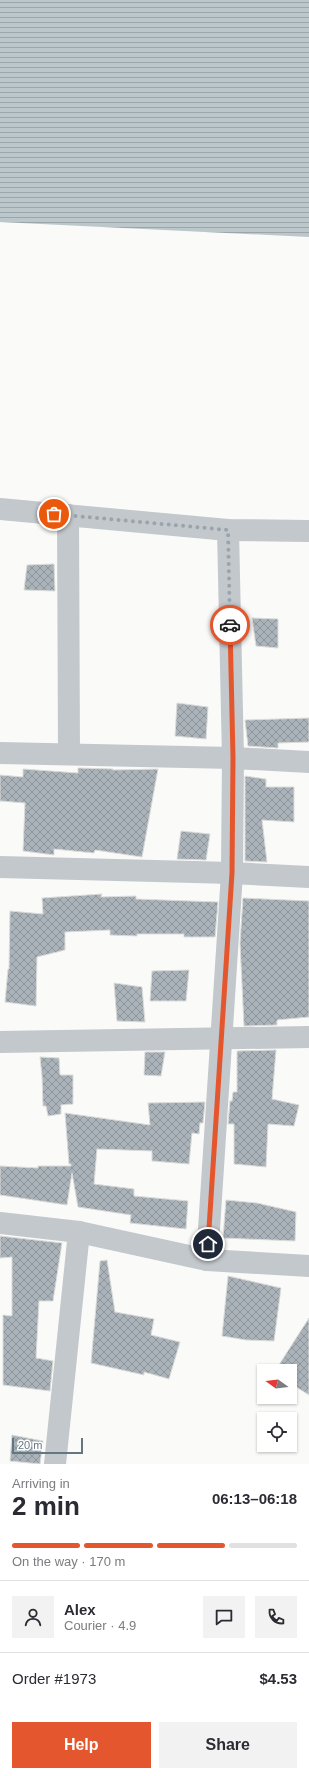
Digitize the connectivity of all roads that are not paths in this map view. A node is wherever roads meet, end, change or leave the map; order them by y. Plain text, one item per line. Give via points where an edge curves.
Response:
1 (0, 509) edge
2 (68, 515) junction
3 (228, 530) junction
4 (309, 530) edge
5 (0, 753) edge
6 (69, 754) junction
7 (233, 758) junction
8 (309, 762) edge
9 (0, 866) edge
10 (232, 873) junction
11 (309, 877) edge
12 (309, 1037) edge
13 (221, 1039) junction
14 (0, 1042) edge
15 (0, 1223) edge
16 (79, 1232) junction
17 (207, 1260) junction
18 (309, 1266) edge
19 (55, 1464) edge

1 - 2 street
2 - 3 street
2 - 6 street
3 - 4 street
3 - 7 street
5 - 6 street
6 - 7 street
7 - 8 street
7 - 10 street
9 - 10 street
10 - 11 street
10 - 13 street
12 - 13 street
13 - 14 street
13 - 17 street
15 - 16 street
16 - 17 street
16 - 19 street
17 - 18 street

